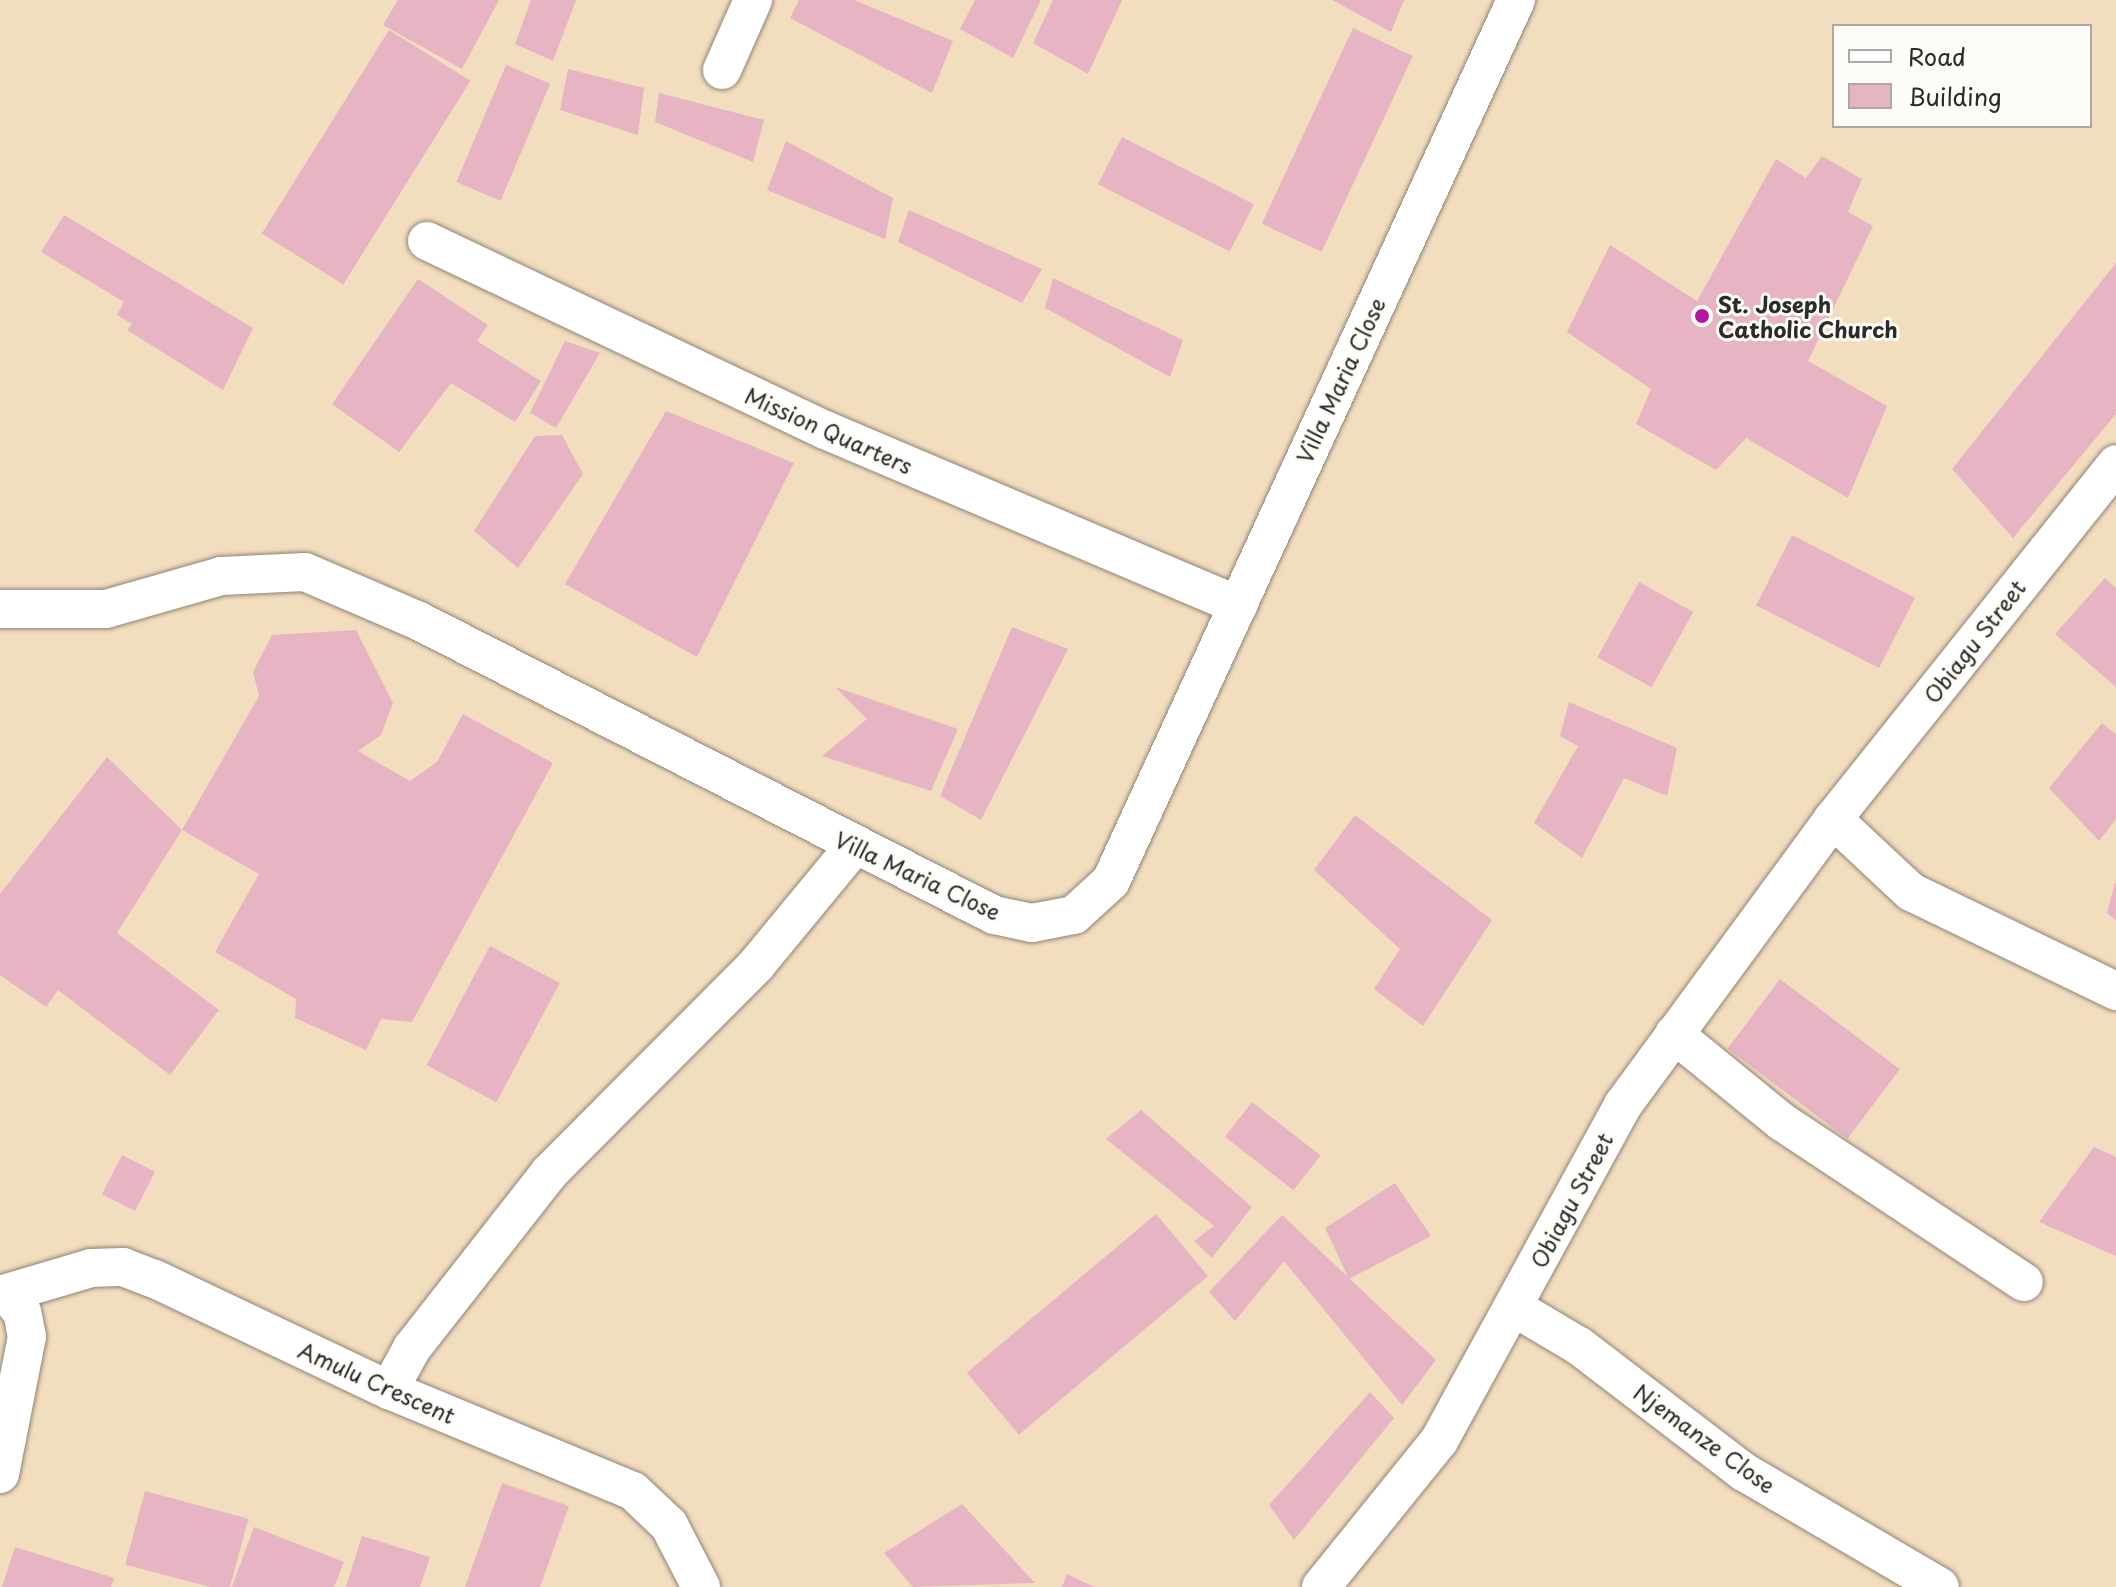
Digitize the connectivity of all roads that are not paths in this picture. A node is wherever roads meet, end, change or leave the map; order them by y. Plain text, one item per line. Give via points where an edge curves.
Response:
1 (753, 0) edge
2 (1516, 0) edge
3 (722, 70) dead end
4 (427, 241) dead end
5 (2116, 464) edge
6 (1238, 605) junction
7 (0, 609) edge
8 (1833, 819) junction
9 (855, 845) junction
10 (2116, 991) edge
11 (1674, 1034) junction
12 (2024, 1282) dead end
13 (4, 1296) edge
14 (1515, 1308) junction
15 (389, 1390) junction
16 (0, 1474) edge
17 (701, 1587) edge
18 (1321, 1587) edge
19 (1940, 1587) edge

1 - 3 street
2 - 6 street, Villa Maria Close
4 - 6 street, Mission Quarters via 825,430
5 - 8 street, Obiagu Street
6 - 9 street, Villa Maria Close via 1111,881 1074,915 1032,923 994,915
7 - 9 street, Villa Maria Close via 106,609 221,576 305,572 419,621
8 - 10 street via 1911,892
8 - 11 street, Obiagu Street
9 - 15 street via 757,964 549,1173 412,1348
11 - 12 street via 1782,1122
11 - 14 street, Obiagu Street via 1573,1188
13 - 15 street, Amulu Crescent via 91,1268 123,1267
13 - 16 street via 22,1312 27,1337
14 - 18 street, Obiagu Street via 1439,1441
14 - 19 street, Njemanze Close via 1579,1346 1744,1472
15 - 17 street, Amulu Crescent via 633,1491 669,1525

